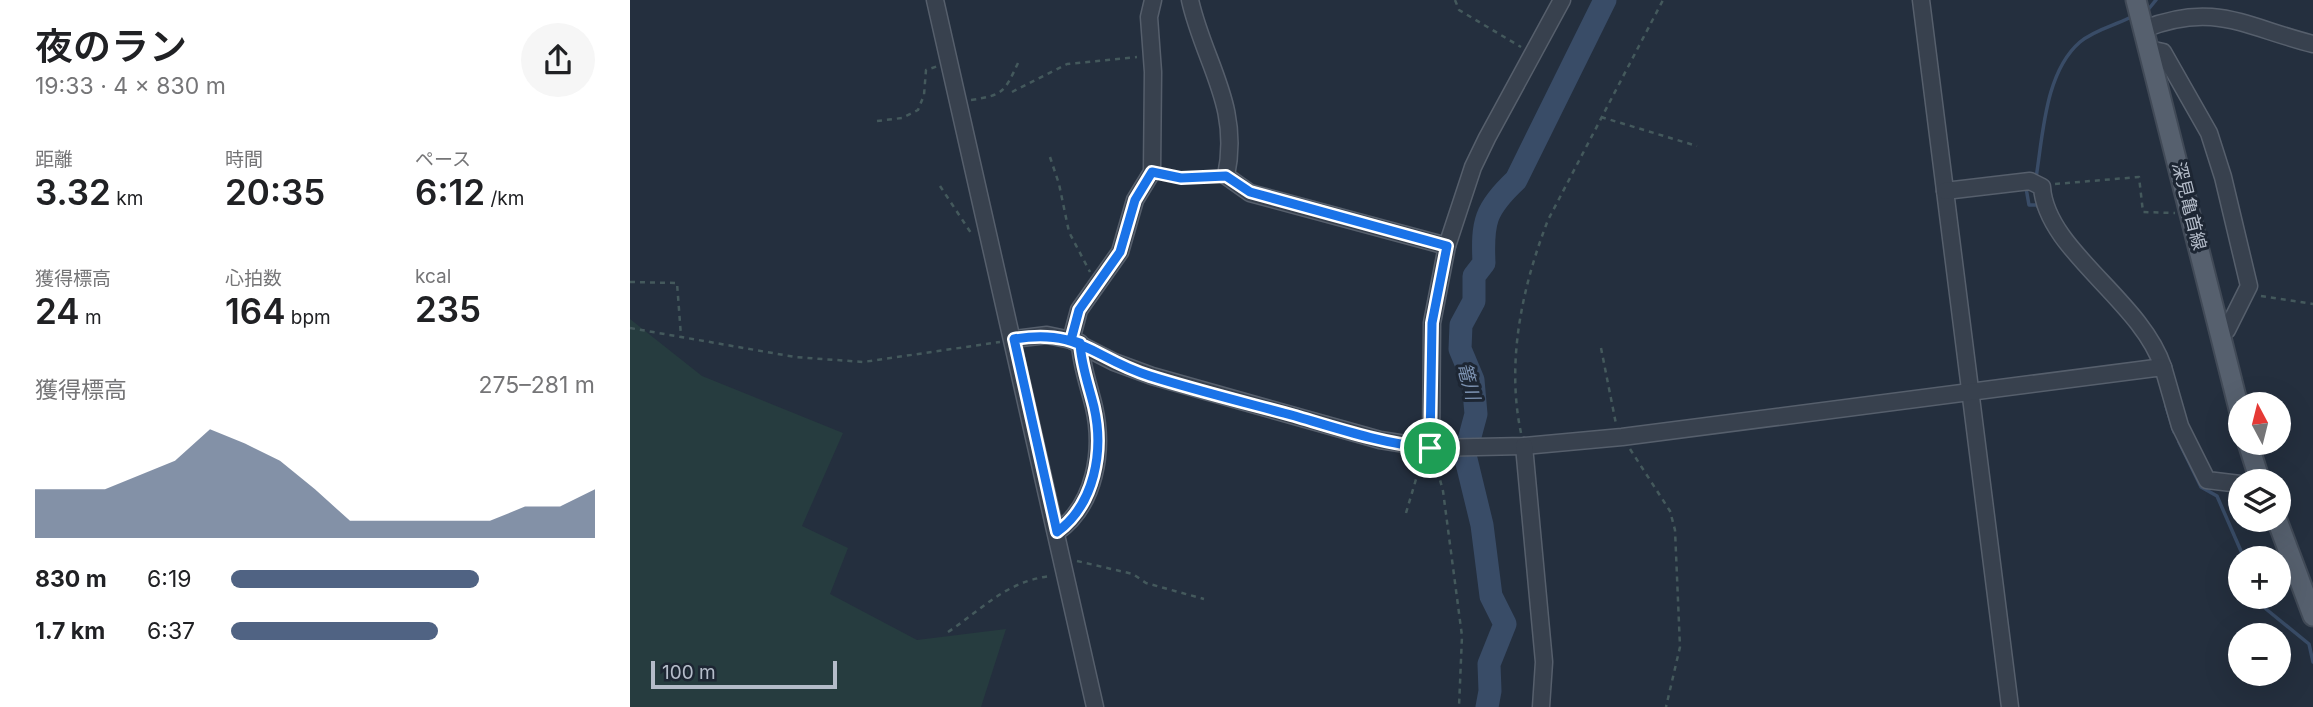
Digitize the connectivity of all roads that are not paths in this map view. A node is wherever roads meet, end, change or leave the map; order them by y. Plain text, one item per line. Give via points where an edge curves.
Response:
1 (935, 0) edge
2 (1153, 0) edge
3 (1190, 0) edge
4 (1562, 0) edge
5 (1921, 0) edge
6 (2136, 0) edge
7 (2144, 29) junction
8 (2313, 44) edge
9 (2149, 48) junction
10 (1945, 191) junction
11 (1447, 246) junction
12 (2220, 335) junction
13 (1014, 339) junction
14 (1076, 341) junction
15 (2162, 368) junction
16 (1970, 392) junction
17 (2235, 392) edge
18 (1520, 446) junction
19 (1426, 447) junction
20 (2228, 483) edge
21 (1057, 532) junction
22 (2282, 532) edge
23 (2313, 616) edge
24 (1095, 707) edge
25 (1541, 707) edge
26 (2010, 707) edge

1 - 13 street
2 - 14 street via 1149,17 1152,172 1135,200 1124,244 1079,310
3 - 11 street via 1223,90 1231,152 1226,176 1250,192
4 - 11 street via 1473,167
5 - 10 street
6 - 7 main road, 深見亀首線
7 - 8 street via 2174,19 2218,16
7 - 9 main road, 深見亀首線
9 - 12 main road, 深見亀首線
9 - 12 street via 2163,52 2208,133 2238,237 2248,292
10 - 15 street via 2036,184 2056,228 2156,344
10 - 16 street
11 - 19 street via 1432,323
12 - 17 main road, 深見亀首線
13 - 14 street via 1047,335
13 - 21 street
14 - 19 street via 1152,376 1380,440
14 - 21 street via 1095,410 1096,466 1083,503
15 - 16 street
15 - 20 street via 2180,426 2207,480
16 - 18 street
16 - 26 street
18 - 19 street
18 - 25 street via 1544,662
21 - 24 street
22 - 23 main road

